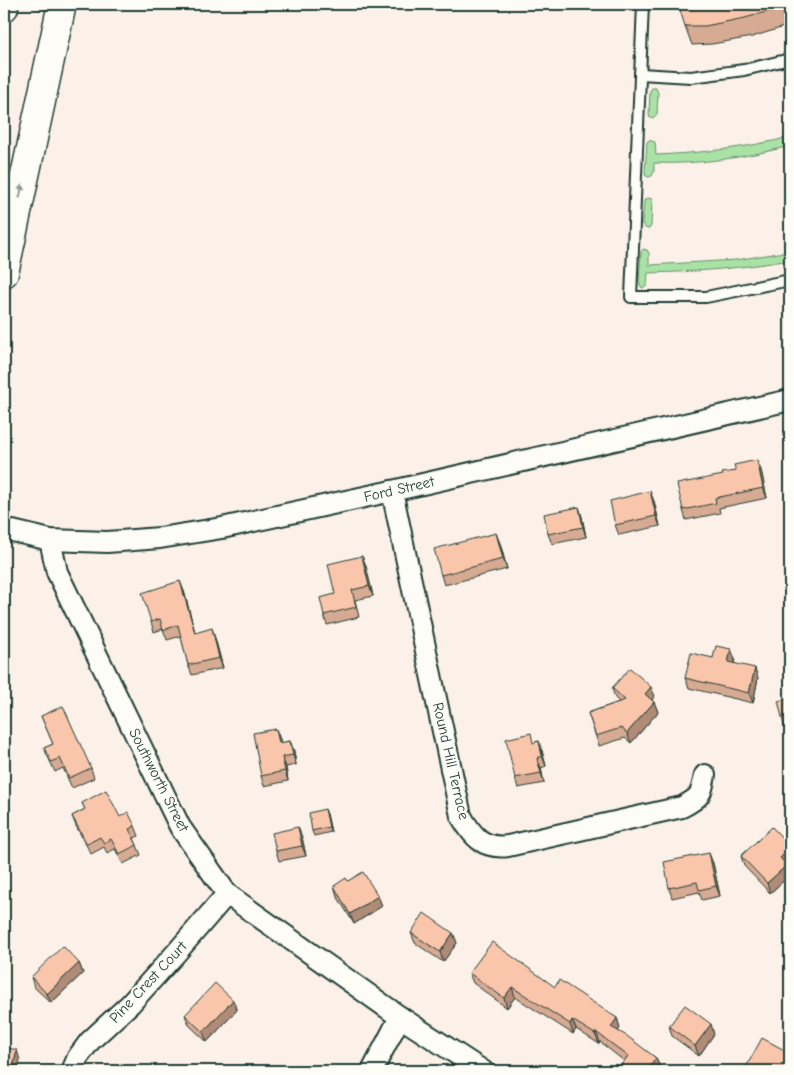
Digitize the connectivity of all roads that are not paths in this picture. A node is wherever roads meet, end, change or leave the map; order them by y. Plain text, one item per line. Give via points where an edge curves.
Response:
1 (62, 4) edge
2 (65, 4) edge
3 (643, 4) edge
4 (53, 44) junction
5 (790, 60) edge
6 (640, 74) junction
7 (4, 273) edge
8 (790, 280) edge
9 (790, 400) edge
10 (392, 491) junction
11 (4, 529) edge
12 (50, 540) junction
13 (705, 775) dead end
14 (227, 894) junction
15 (400, 1017) junction
16 (72, 1071) edge
17 (372, 1071) edge
18 (482, 1071) edge

1 - 4 highway
2 - 4 highway
3 - 6 lane
7 -> 4 highway
5 - 6 lane via 691,77
6 - 8 lane via 631,297 706,297
9 - 10 street, Ford Street
10 - 12 street, Ford Street via 222,528 160,538 107,542
10 - 13 street, Round Hill Terrace via 462,816 477,838 488,845 508,846 682,807 702,792
11 - 12 street, Ford Street
12 - 14 street, Southworth Street via 57,572 180,827
14 - 15 street, Southworth Street
14 - 16 street, Pine Crest Court via 130,1004 90,1041
15 - 17 street
15 - 18 street, Southworth Street

